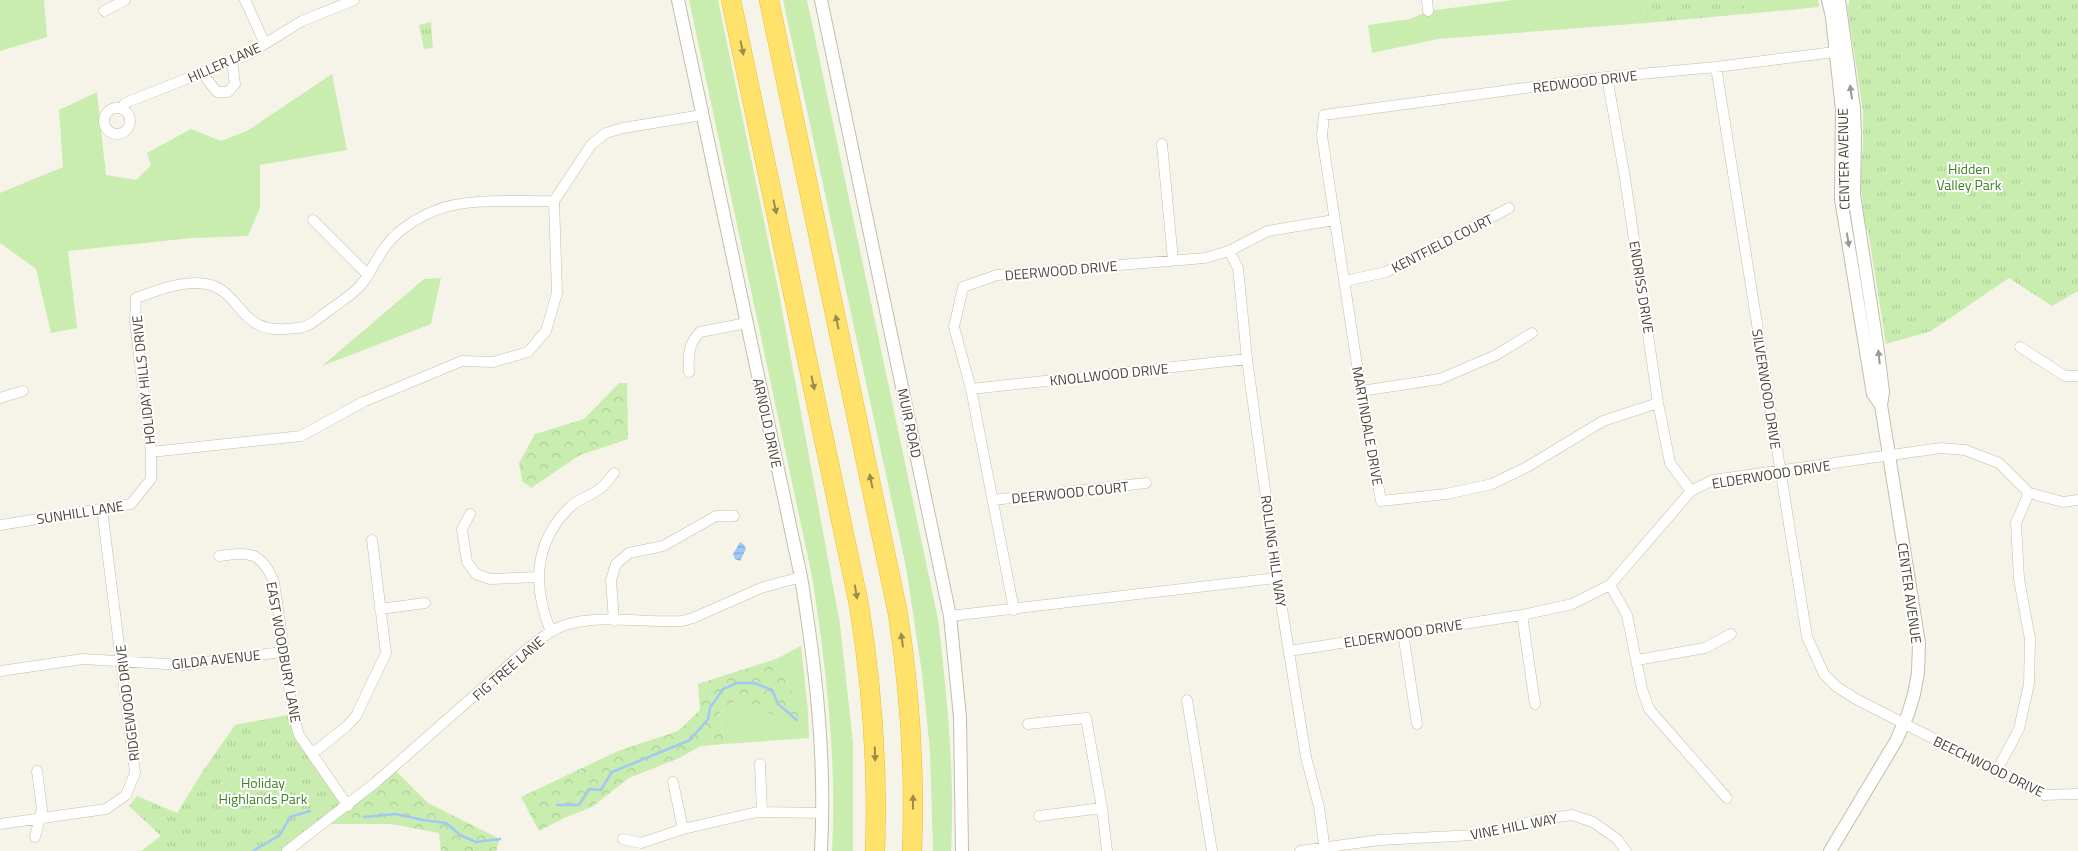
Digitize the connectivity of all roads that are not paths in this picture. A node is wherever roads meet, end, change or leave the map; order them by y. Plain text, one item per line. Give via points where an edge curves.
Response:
1 (125, 0) edge
2 (245, 0) edge
3 (354, 0) edge
4 (678, 0) edge
5 (731, 0) edge
6 (769, 0) edge
7 (821, 0) edge
8 (1828, 0) edge
9 (1839, 0) edge
10 (104, 11) dead end
11 (265, 44) junction
12 (1841, 52) junction
13 (232, 61) junction
14 (1716, 67) junction
15 (202, 73) junction
16 (1607, 77) junction
17 (122, 109) dead end
18 (702, 115) junction
19 (1324, 115) joint
20 (1162, 144) dead end
21 (554, 201) junction
22 (1509, 208) dead end
23 (313, 220) dead end
24 (1334, 220) junction
25 (1229, 251) junction
26 (1173, 260) junction
27 (368, 275) junction
28 (1345, 281) junction
29 (747, 323) junction
30 (1532, 333) dead end
31 (2020, 347) dead end
32 (1247, 359) junction
33 (689, 372) dead end
34 (2078, 376) edge
35 (971, 389) junction
36 (23, 391) dead end
37 (1361, 391) junction
38 (0, 398) edge
39 (1658, 403) junction
40 (151, 452) junction
41 (1889, 455) junction
42 (1781, 472) junction
43 (614, 473) dead end
44 (1146, 483) dead end
45 (1691, 491) junction
46 (2029, 493) junction
47 (993, 500) junction
48 (2078, 500) edge
49 (102, 509) junction
50 (470, 514) dead end
51 (734, 516) dead end
52 (0, 525) edge
53 (372, 540) dead end
54 (219, 556) dead end
55 (538, 577) junction
56 (801, 577) junction
57 (1277, 578) junction
58 (1610, 585) junction
59 (426, 603) dead end
60 (380, 609) junction
61 (1014, 610) junction
62 (950, 616) junction
63 (1522, 616) junction
64 (614, 621) junction
65 (551, 632) junction
66 (1403, 632) junction
67 (1731, 634) dead end
68 (282, 652) junction
69 (1289, 652) junction
70 (122, 660) junction
71 (1637, 660) junction
72 (0, 671) edge
73 (1187, 700) dead end
74 (1534, 704) dead end
75 (1028, 724) dead end
76 (1417, 724) dead end
77 (1903, 724) junction
78 (312, 754) junction
79 (760, 764) dead end
80 (37, 770) dead end
81 (1996, 772) junction
82 (674, 782) dead end
83 (2078, 794) edge
84 (1727, 798) dead end
85 (348, 806) junction
86 (1102, 808) junction
87 (762, 812) junction
88 (822, 813) junction
89 (1040, 816) dead end
90 (40, 818) junction
91 (0, 824) edge
92 (683, 829) junction
93 (35, 837) dead end
94 (623, 839) dead end
95 (874, 847) edge
96 (1325, 849) edge
97 (287, 851) edge
98 (822, 851) edge
99 (912, 851) edge
100 (962, 851) edge
101 (1107, 851) edge
102 (1212, 851) edge
103 (1300, 851) edge
104 (1626, 851) edge
105 (1830, 851) edge

1 - 10 street
2 - 11 street
3 - 11 street, HILLER LANE via 302,21
4 - 18 street, ARNOLD DRIVE
5 -> 95 highway via 859,605 873,721
99 -> 6 highway via 910,724 896,607
7 - 62 street, MUIR ROAD
8 - 12 street, CENTER AVENUE
9 - 12 street, CENTER AVENUE
11 - 13 street, HILLER LANE
12 - 14 street, REDWOOD DRIVE
12 - 41 street, CENTER AVENUE via 1854,117 1854,195 1877,344 1883,392 1881,405
13 - 15 street, HILLER LANE
13 - 15 street via 235,84 228,92 216,92
14 - 16 street, REDWOOD DRIVE
14 - 42 street, SILVERWOOD DRIVE
15 - 17 street, HILLER LANE via 125,104
16 - 19 street, REDWOOD DRIVE
16 - 39 street, ENDRISS DRIVE via 1645,302
18 - 21 street via 606,133 591,145
18 - 29 street, ARNOLD DRIVE
19 - 24 street, MARTINDALE DRIVE via 1322,136
20 - 26 street
21 - 27 street, HOLIDAY HILLS DRIVE via 462,203 435,210 399,232 385,247
21 - 40 street, HOLIDAY HILLS DRIVE via 557,293 546,330 528,352 494,362 462,361 363,402 301,436
22 - 28 street, KENTFIELD COURT via 1386,272
23 - 27 street
24 - 25 street, DEERWOOD DRIVE via 1268,231
24 - 28 street, MARTINDALE DRIVE
25 - 26 street, DEERWOOD DRIVE via 1205,258
25 - 32 street, ROLLING HILL WAY via 1238,268
26 - 35 street, DEERWOOD DRIVE via 997,275 964,287 954,327
27 - 40 street, HOLIDAY HILLS DRIVE via 360,286 304,327 270,330 257,325 225,292 206,284 167,287 136,298 135,322
28 - 37 street, MARTINDALE DRIVE
29 - 33 street via 700,332 690,345
29 - 56 street, ARNOLD DRIVE
30 - 37 street via 1496,355 1440,379
31 - 34 street via 2065,376
32 - 35 street, KNOLLWOOD DRIVE
32 - 57 street, ROLLING HILL WAY
35 - 47 street, DEERWOOD DRIVE
36 - 38 street
37 - 39 street, MARTINDALE DRIVE via 1382,501 1446,494 1492,484 1603,421
39 - 45 street, ENDRISS DRIVE via 1670,463
40 - 49 street, SUNHILL LANE via 151,479 131,504
41 - 42 street, ELDERWOOD DRIVE
41 - 46 street, ELDERWOOD DRIVE via 1941,448 1965,450 1999,463
41 - 77 street, CENTER AVENUE via 1919,643 1914,694
42 - 45 street, ELDERWOOD DRIVE via 1713,480
42 - 77 street, SILVERWOOD DRIVE via 1807,637 1824,674 1837,687
43 - 55 street via 600,489 569,507 553,527 544,545
44 - 47 street, DEERWOOD COURT
45 - 58 street, ELDERWOOD DRIVE
46 - 48 street via 2063,502
46 - 81 street via 2016,524 2019,579 2030,639 2029,684 2019,729
47 - 61 street, DEERWOOD DRIVE
49 - 52 street, SUNHILL LANE
49 - 70 street, RIDGEWOOD DRIVE
50 - 55 street via 462,529 467,562 476,574 490,579
51 - 64 street via 716,516 663,546 629,553 616,564 611,580
53 - 60 street
54 - 68 street, EAST WOODBURY LANE via 254,555 267,564 274,582
55 - 65 street via 541,609
56 - 64 street, FIG TREE LANE via 761,588 682,621
56 - 88 street, ARNOLD DRIVE via 822,736
57 - 61 street
57 - 69 street, ROLLING HILL WAY
58 - 63 street, ELDERWOOD DRIVE via 1572,604
58 - 71 street via 1627,615
59 - 60 street
60 - 78 street via 386,653 356,716
61 - 62 street
62 - 100 street, MUIR ROAD via 960,717
63 - 66 street, ELDERWOOD DRIVE
63 - 74 street
64 - 65 street, FIG TREE LANE via 582,621
65 - 85 street, FIG TREE LANE via 526,650
66 - 69 street, ELDERWOOD DRIVE
66 - 76 street
67 - 71 street via 1706,648
68 - 70 street, GILDA AVENUE via 182,665
68 - 78 street, EAST WOODBURY LANE via 292,714 299,735
69 - 96 street, ROLLING HILL WAY
70 - 72 street, GILDA AVENUE via 83,659
70 - 90 street, RIDGEWOOD DRIVE via 135,773 126,794 106,809
71 - 84 street via 1649,709
73 - 102 street
75 - 86 street via 1086,718
77 - 81 street, BEECHWOOD DRIVE
77 - 105 street, CENTER AVENUE
78 - 85 street, EAST WOODBURY LANE
79 - 87 street
80 - 90 street via 42,809
81 - 83 street, BEECHWOOD DRIVE via 2044,795
82 - 92 street
85 - 97 street, FIG TREE LANE
86 - 89 street
86 - 101 street
87 - 88 street
87 - 92 street
88 - 98 street, ARNOLD DRIVE
90 - 91 street, RIDGEWOOD DRIVE
90 - 93 street
92 - 94 street via 641,842
96 - 103 street, VINE HILL WAY
96 - 104 street, VINE HILL WAY via 1379,840 1474,835 1572,815 1594,822 1617,839

